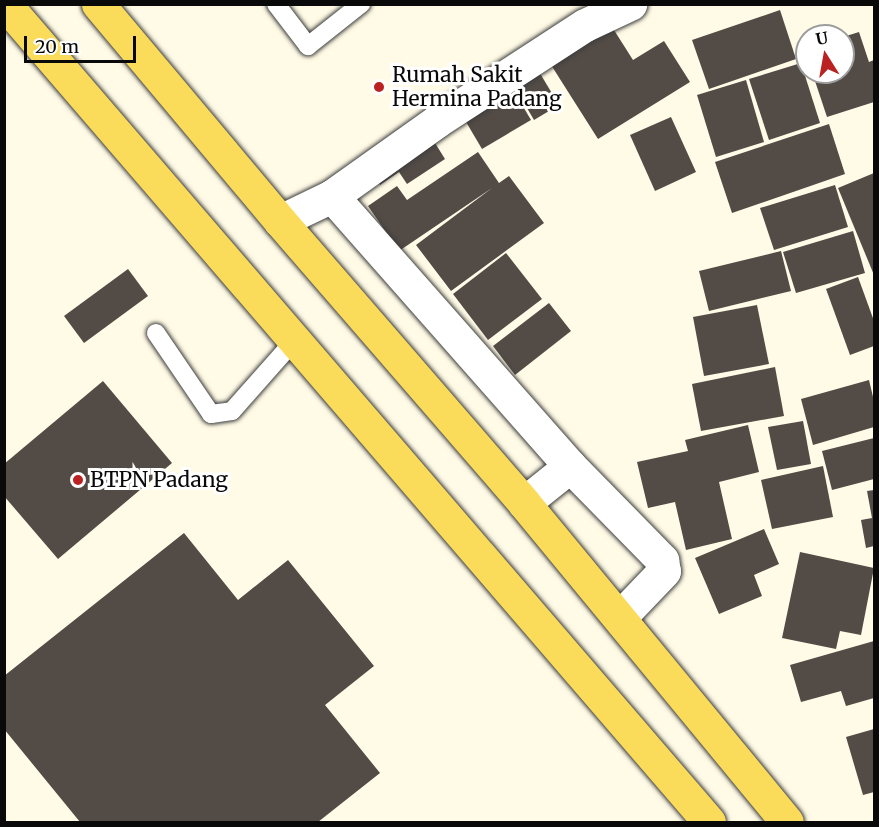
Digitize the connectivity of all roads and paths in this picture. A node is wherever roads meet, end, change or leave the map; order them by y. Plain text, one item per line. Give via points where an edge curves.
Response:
1 (5, 4) edge
2 (98, 4) edge
3 (276, 4) edge
4 (361, 4) edge
5 (630, 4) edge
6 (332, 196) junction
7 (280, 221) junction
8 (156, 333) dead end
9 (293, 342) junction
10 (570, 466) junction
11 (524, 503) junction
12 (620, 617) junction
13 (709, 822) edge
14 (787, 822) edge

1 - 9 main road
2 - 7 main road
3 - 4 lane via 308,46
5 - 6 street via 576,32 437,121
6 - 7 street
6 - 10 street
7 - 11 main road
8 - 9 lane via 211,414 232,411
9 - 13 main road
10 - 11 street
10 - 12 street via 664,565 664,571
11 - 12 main road
12 - 14 main road

